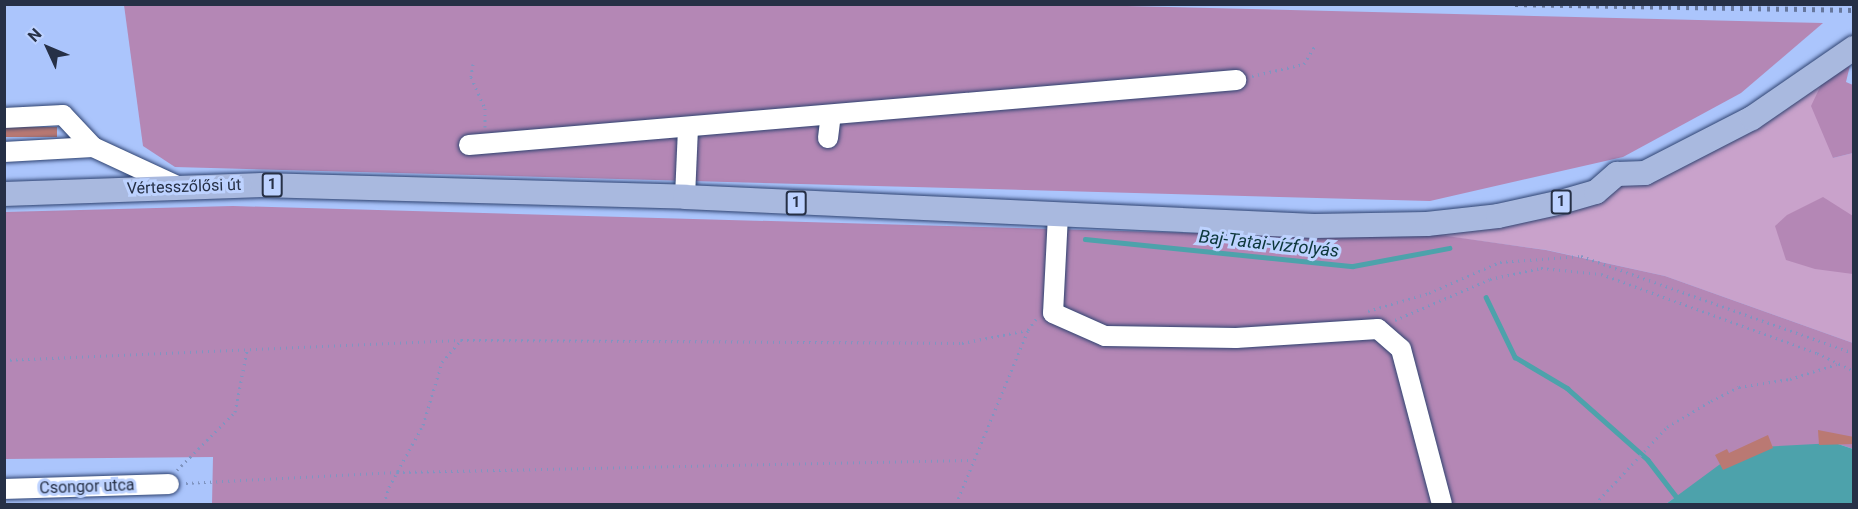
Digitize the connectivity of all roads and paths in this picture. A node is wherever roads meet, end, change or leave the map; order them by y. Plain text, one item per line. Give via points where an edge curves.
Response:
1 (1316, 44) dead end
2 (1854, 48) edge
3 (473, 64) dead end
4 (1236, 80) joint
5 (831, 115) junction
6 (4, 118) edge
7 (688, 127) junction
8 (828, 138) dead end
9 (477, 145) joint
10 (99, 150) junction
11 (4, 152) edge
12 (179, 187) junction
13 (98, 191) junction
14 (4, 194) edge
15 (685, 197) junction
16 (1058, 215) junction
17 (1052, 301) junction
18 (1361, 314) dead end
19 (1378, 329) junction
20 (1028, 330) junction
21 (461, 340) junction
22 (247, 349) junction
23 (1854, 353) edge
24 (4, 360) edge
25 (1837, 364) junction
26 (1854, 371) edge
27 (972, 460) junction
28 (397, 472) junction
29 (169, 484) junction
30 (4, 489) edge
31 (384, 504) edge
32 (956, 504) edge
33 (1442, 504) edge
34 (1595, 504) edge

1 - 4 path via 1304,64
2 - 16 main road, 1 via 1704,146 1645,173 1617,174 1596,192 1528,210 1460,221 1391,225
3 - 9 path via 471,77 485,108
4 - 5 street via 945,96
5 - 7 street
5 - 8 street
6 - 10 street via 63,116
7 - 9 street
7 - 15 street
10 - 11 street
10 - 12 street
10 - 13 street via 115,172
12 - 13 main road, Vértesszőlősi út / 1
12 - 15 main road, Vértesszőlősi út / 1 via 263,185
13 - 14 main road, Vértesszőlősi út / 1
15 - 16 main road, 1
16 - 17 street
17 - 19 street via 1053,313 1105,336 1236,338
17 - 20 path
18 - 23 path via 1429,292 1500,262 1581,256
19 - 25 path via 1491,279 1541,268 1601,274 1817,353
19 - 33 street via 1401,349
20 - 21 path via 962,343
20 - 27 path
21 - 22 path
21 - 28 path via 442,362 423,425
22 - 24 path
22 - 29 path via 235,412 200,451 179,465
25 - 26 path
25 - 34 path via 1791,378 1739,387 1666,428
27 - 28 path
27 - 32 path
28 - 29 path
28 - 31 path
29 - 30 street, Csongor utca

